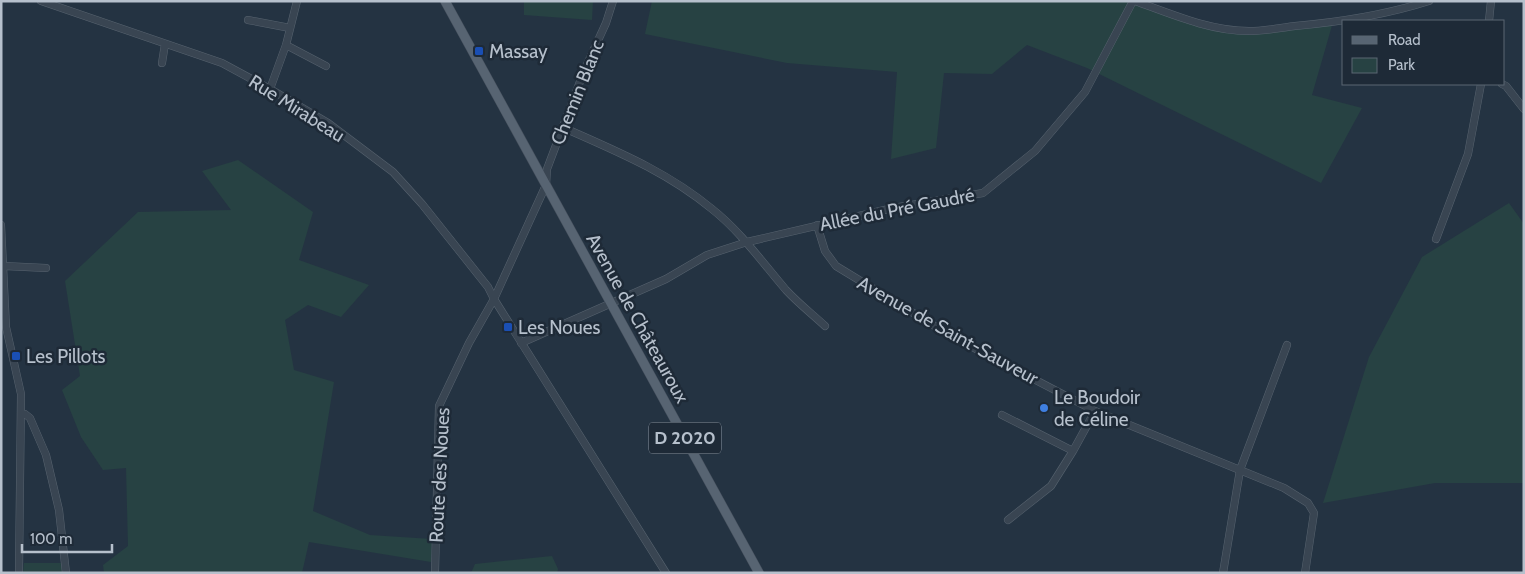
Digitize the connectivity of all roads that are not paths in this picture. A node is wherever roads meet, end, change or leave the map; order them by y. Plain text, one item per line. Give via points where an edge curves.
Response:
1 (41, 1) edge
2 (297, 1) edge
3 (445, 1) edge
4 (614, 1) edge
5 (1134, 1) edge
6 (1429, 1) edge
7 (1492, 1) edge
8 (248, 20) dead end
9 (1353, 20) edge
10 (1489, 20) edge
11 (1342, 22) edge
12 (290, 28) junction
13 (165, 44) junction
14 (286, 45) junction
15 (162, 63) dead end
16 (326, 66) dead end
17 (1481, 85) edge
18 (1504, 85) edge
19 (270, 89) junction
20 (1524, 109) edge
21 (562, 127) junction
22 (546, 185) junction
23 (1, 225) edge
24 (817, 225) junction
25 (1436, 239) dead end
26 (747, 242) junction
27 (4, 266) junction
28 (46, 268) dead end
29 (3, 275) edge
30 (494, 299) junction
31 (611, 304) junction
32 (825, 326) dead end
33 (521, 343) junction
34 (1287, 345) dead end
35 (1095, 411) junction
36 (21, 414) junction
37 (1002, 415) dead end
38 (1073, 451) junction
39 (1240, 470) junction
40 (1008, 520) dead end
41 (20, 573) edge
42 (66, 573) edge
43 (435, 573) edge
44 (666, 573) edge
45 (759, 573) edge
46 (1223, 573) edge
47 (1305, 573) edge

1 - 13 street, Rue Mirabeau
2 - 12 street
3 - 22 main road, D 2020
4 - 21 street, Chemin Blanc
5 - 11 street via 1179,17 1248,31
5 - 24 street, Allée du Pré Gaudré via 1084,92 1035,152 983,193
6 - 9 street
7 - 10 street
8 - 12 street
12 - 14 street
13 - 15 street
13 - 19 street, Rue Mirabeau via 222,63
14 - 16 street
14 - 19 street
17 - 25 street via 1468,154
18 - 20 street
19 - 30 street, Rue Mirabeau via 328,124 393,172 422,204
21 - 22 street, Chemin Blanc via 547,168
21 - 26 street via 667,176 712,209
22 - 30 street, Chemin Blanc
22 - 31 main road, Avenue de Châteauroux / D 2020
23 - 27 street
24 - 26 street, Allée du Pré Gaudré
24 - 35 street, Avenue de Saint-Sauveur via 825,251 836,266 951,336
26 - 31 street, Allée du Pré Gaudré via 707,255 666,279
26 - 32 street via 788,292
27 - 28 street
27 - 29 street
29 - 36 street via 6,327
30 - 33 street, Rue Mirabeau
30 - 43 street, Route des Noues via 439,406
31 - 33 street, Allée du Pré Gaudré
31 - 45 main road, Avenue de Châteauroux / D 2020
33 - 44 street, Rue Mirabeau
34 - 39 street
35 - 38 street
35 - 39 street, Avenue de Saint-Sauveur
36 - 41 street
36 - 42 street via 30,418 46,455 59,510
37 - 38 street
38 - 40 street via 1051,486
39 - 46 street
39 - 47 street, Avenue de Saint-Sauveur via 1284,488 1308,503 1314,513

